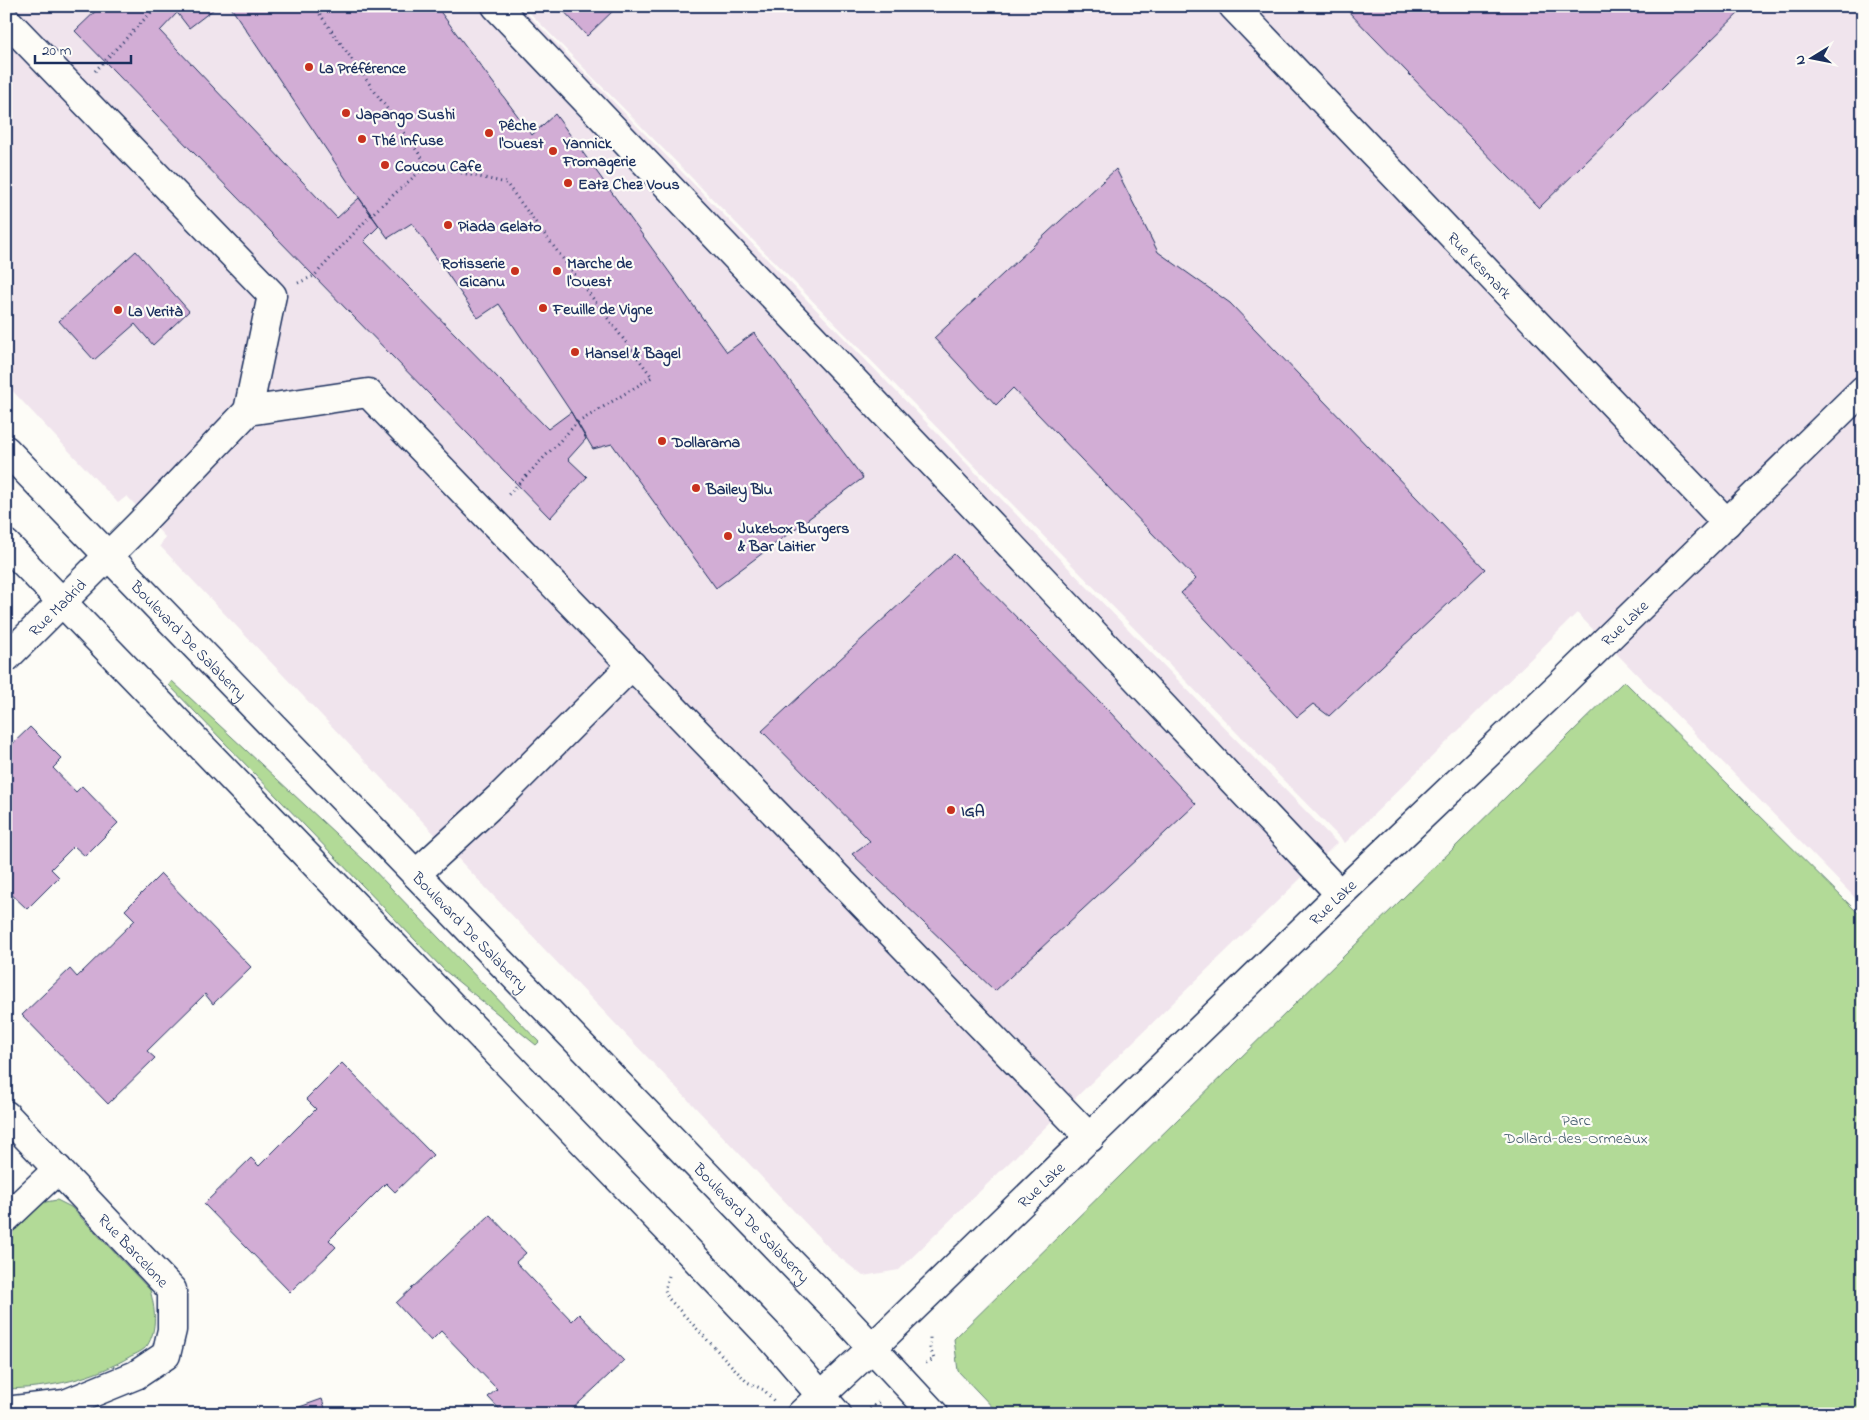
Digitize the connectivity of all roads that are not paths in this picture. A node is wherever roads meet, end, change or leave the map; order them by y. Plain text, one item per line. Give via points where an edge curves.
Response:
1 (496, 6) edge
2 (1233, 6) edge
3 (6, 20) edge
4 (1863, 390) edge
5 (248, 411) junction
6 (6, 450) edge
7 (1727, 522) junction
8 (6, 544) edge
9 (108, 556) junction
10 (63, 602) junction
11 (6, 658) edge
12 (632, 665) junction
13 (416, 874) junction
14 (1340, 894) junction
15 (6, 1115) edge
16 (1090, 1138) junction
17 (58, 1169) junction
18 (6, 1218) edge
19 (872, 1348) junction
20 (829, 1405) edge
21 (6, 1411) edge
22 (791, 1411) edge
23 (934, 1414) edge

1 - 14 street
2 - 7 street, Rue Kesmark
3 - 5 street via 272,295
4 - 7 street, Rue Lake
5 - 9 street, Rue Madrid
5 - 12 street via 368,392
6 - 9 street, Boulevard De Salaberry
7 - 14 street, Rue Lake
8 - 10 street
9 - 10 street, Rue Madrid
9 - 13 street, Boulevard De Salaberry
10 - 11 street, Rue Madrid
10 - 20 street via 676,1238 774,1341
12 - 13 street
12 - 16 street
13 - 19 street, Boulevard De Salaberry
14 - 16 street, Rue Lake
15 - 17 street, Rue Barcelone
16 - 19 street, Rue Lake
17 - 18 street
17 - 21 street, Rue Barcelone via 172,1290 172,1330 166,1354 136,1375 65,1404
19 - 20 street, Rue Lake
19 - 23 street, Boulevard De Salaberry
20 - 22 street, Rue Lake

